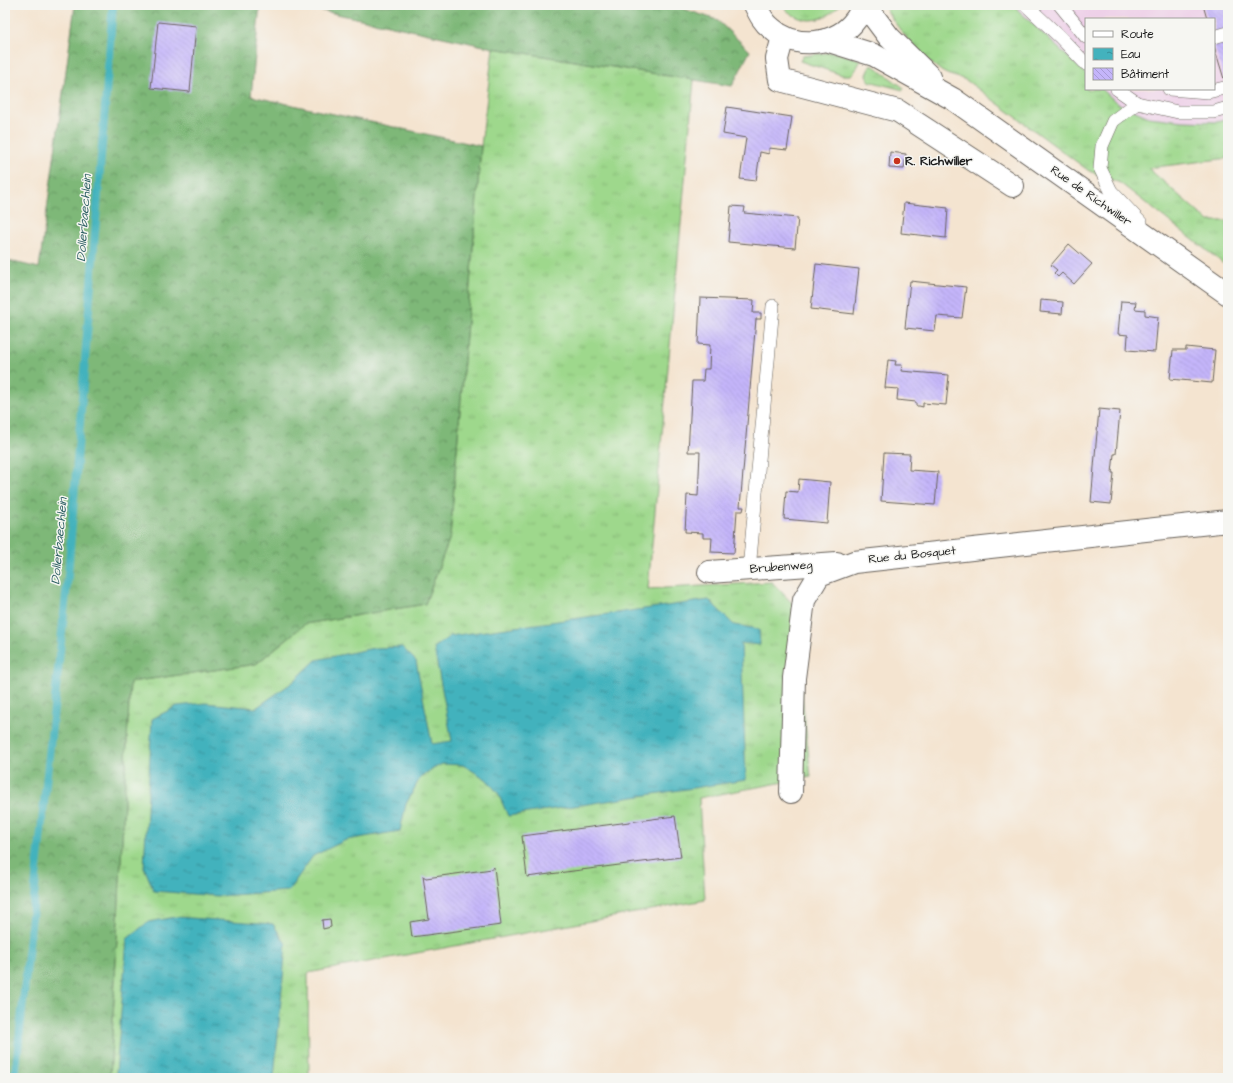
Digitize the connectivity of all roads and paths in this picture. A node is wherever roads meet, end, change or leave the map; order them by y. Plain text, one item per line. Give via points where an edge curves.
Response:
1 (755, 5) edge
2 (864, 5) edge
3 (1026, 5) edge
4 (1060, 5) edge
5 (1228, 33) edge
6 (1084, 34) edge
7 (783, 37) junction
8 (1215, 37) edge
9 (826, 40) junction
10 (1085, 63) edge
11 (1228, 87) edge
12 (1118, 90) edge
13 (1182, 90) edge
14 (952, 99) junction
15 (1137, 103) junction
16 (1228, 108) edge
17 (1013, 186) dead end
18 (1162, 247) junction
19 (1228, 294) edge
20 (773, 306) dead end
21 (1228, 521) edge
22 (854, 562) junction
23 (749, 570) junction
24 (709, 572) dead end
25 (790, 792) dead end

1 - 7 street via 770,28
2 - 9 street via 856,19 843,32
2 - 14 street, Rue de Richwiller via 889,38
3 - 10 lane
4 - 6 lane
5 - 8 lane
7 - 9 street via 796,42 812,43
7 - 17 street via 777,59 780,80 898,110
9 - 14 street, Rue de Richwiller via 874,55
11 - 13 lane via 1208,92
12 - 15 lane
14 - 18 street, Rue de Richwiller
15 - 16 lane via 1178,112 1214,112
15 - 18 lane via 1113,121 1102,146 1100,168 1111,191
18 - 19 street, Rue de Richwiller
20 - 23 lane
21 - 22 street, Rue du Bosquet
22 - 23 street, Brubenweg
22 - 25 street, Rue du Bosquet via 819,575 804,600 794,678
23 - 24 street, Brubenweg

